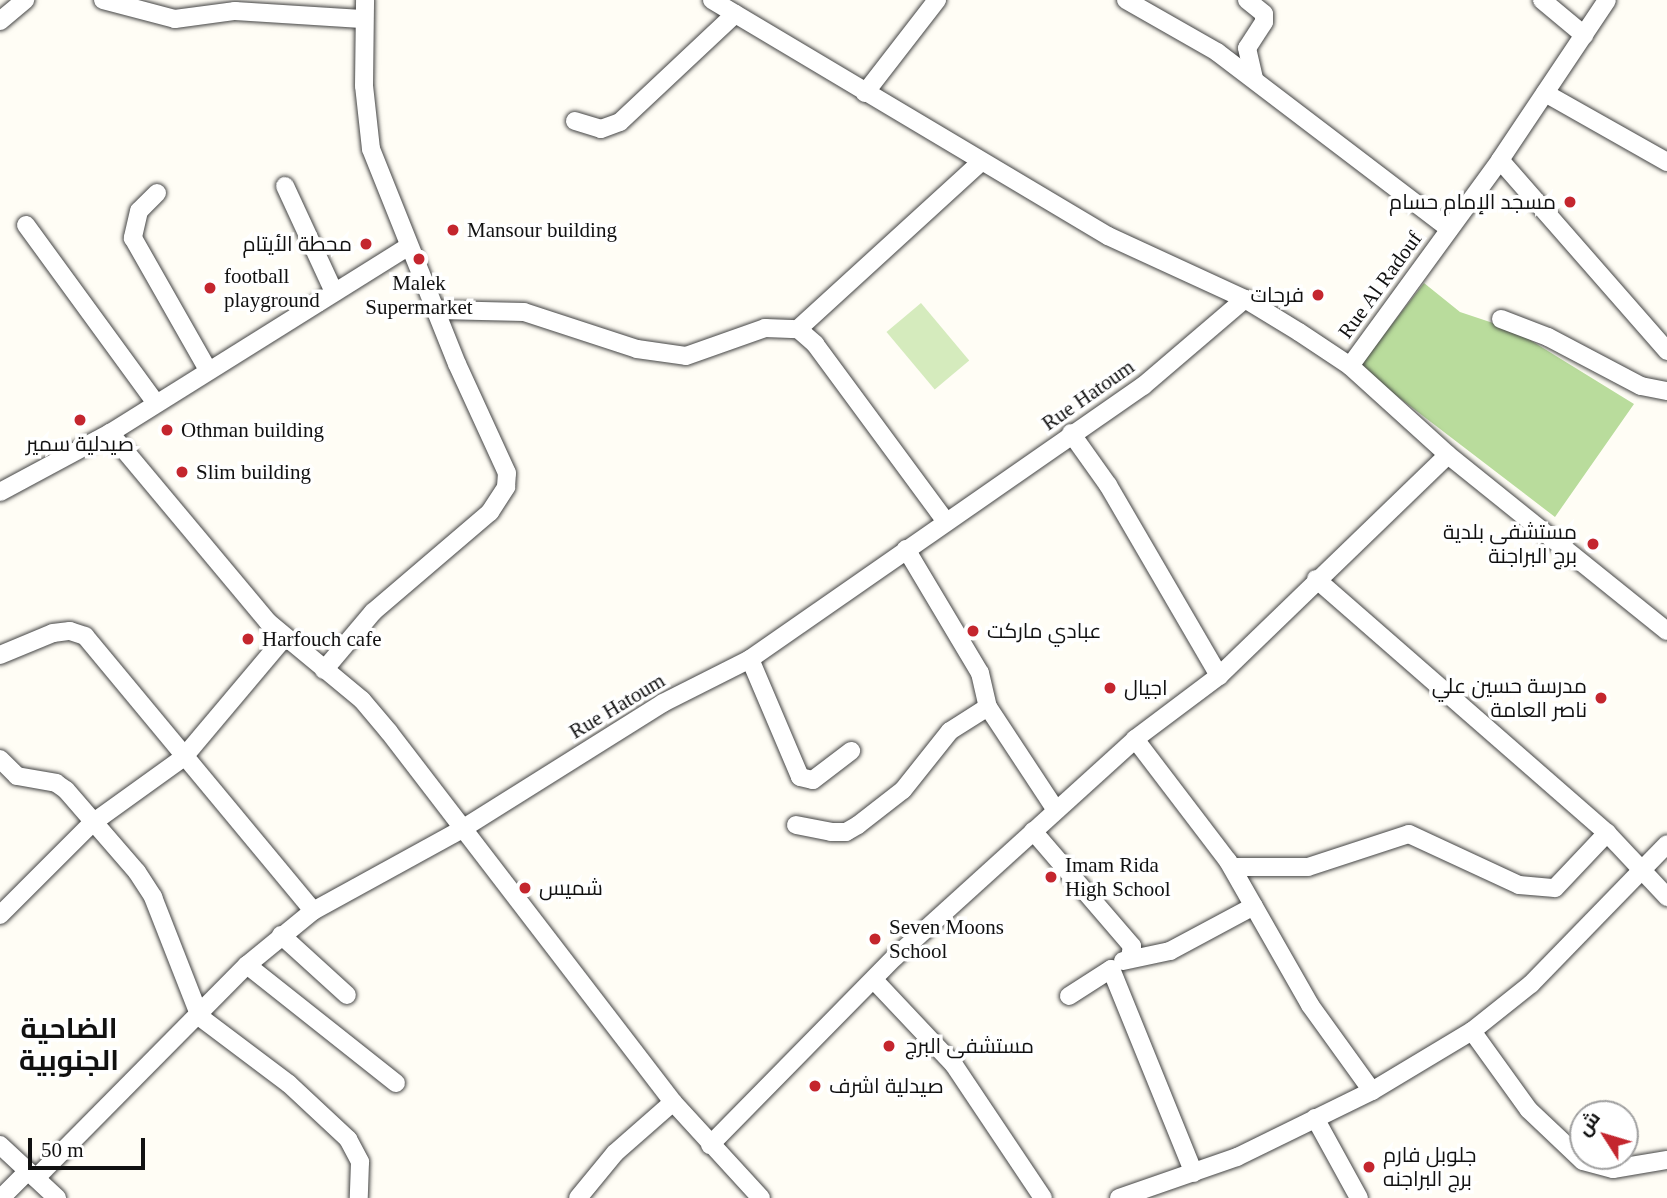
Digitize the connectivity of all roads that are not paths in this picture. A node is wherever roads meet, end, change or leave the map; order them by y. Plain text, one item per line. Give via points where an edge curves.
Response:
1 (25, 0) edge
2 (103, 0) edge
3 (365, 0) edge
4 (712, 0) edge
5 (937, 0) edge
6 (1126, 0) edge
7 (1247, 0) edge
8 (1542, 0) edge
9 (1606, 0) edge
10 (735, 14) junction
11 (362, 19) junction
12 (0, 20) edge
13 (1584, 35) junction
14 (1254, 79) junction
15 (865, 93) junction
16 (1545, 93) junction
17 (575, 121) dead end
18 (1500, 160) junction
19 (1667, 162) edge
20 (980, 163) junction
21 (285, 186) dead end
22 (157, 193) dead end
23 (26, 225) dead end
24 (1449, 229) junction
25 (408, 247) junction
26 (334, 292) junction
27 (1245, 299) junction
28 (439, 310) junction
29 (1500, 319) dead end
30 (798, 329) junction
31 (1667, 351) edge
32 (1350, 366) junction
33 (208, 370) junction
34 (1667, 391) edge
35 (156, 403) junction
36 (110, 433) junction
37 (1072, 433) junction
38 (1448, 455) junction
39 (0, 492) edge
40 (946, 522) junction
41 (906, 549) junction
42 (1316, 579) junction
43 (1667, 631) edge
44 (284, 638) junction
45 (0, 655) edge
46 (750, 659) junction
47 (324, 670) junction
48 (1219, 676) junction
49 (988, 707) junction
50 (1135, 739) junction
51 (851, 751) dead end
52 (184, 758) junction
53 (1, 765) edge
54 (1056, 810) junction
55 (91, 824) junction
56 (796, 825) dead end
57 (462, 829) junction
58 (1033, 831) junction
59 (1607, 833) junction
60 (1667, 844) edge
61 (1232, 867) junction
62 (1644, 869) junction
63 (1667, 897) edge
64 (1254, 906) junction
65 (313, 911) junction
66 (0, 915) edge
67 (281, 936) junction
68 (1130, 957) junction
69 (247, 965) junction
70 (1111, 969) junction
71 (874, 980) junction
72 (347, 995) dead end
73 (1069, 996) dead end
74 (200, 1017) junction
75 (1472, 1031) junction
76 (396, 1083) dead end
77 (1372, 1091) junction
78 (673, 1102) junction
79 (1315, 1118) junction
80 (0, 1145) edge
81 (710, 1145) junction
82 (1667, 1160) edge
83 (1194, 1173) junction
84 (32, 1174) junction
85 (1, 1198) edge
86 (57, 1198) edge
87 (359, 1198) edge
88 (578, 1198) edge
89 (761, 1198) edge
90 (1043, 1198) edge
91 (1119, 1198) edge
92 (1359, 1198) edge

1 - 12 street
2 - 11 street via 175,19 235,11
3 - 11 street
4 - 10 street
5 - 15 street
6 - 14 street via 1217,52
7 - 14 street via 1264,14 1264,22 1247,48
8 - 13 street
9 - 13 street, Rue Al Radouf
10 - 15 street
10 - 17 street via 620,122 601,129
11 - 25 street via 367,130
13 - 16 street, Rue Al Radouf
14 - 24 street
15 - 20 street
16 - 18 street, Rue Al Radouf
16 - 19 street
18 - 24 street, Rue Al Radouf
18 - 31 street
20 - 27 street via 1108,236
20 - 30 street
21 - 26 street
22 - 33 street via 139,211 133,238
23 - 35 street
24 - 32 street, Rue Al Radouf
25 - 26 street
25 - 28 street
26 - 33 street
27 - 32 street
27 - 37 street, Rue Hatoum via 1143,386
28 - 30 street via 524,312 637,349 686,356 765,328
28 - 47 street via 457,364 507,473 506,487 490,512 373,612
29 - 34 street via 1548,337 1642,386
30 - 40 street via 815,344
32 - 38 street
33 - 35 street
35 - 36 street
36 - 39 street
36 - 44 street
37 - 40 street, Rue Hatoum
37 - 48 street via 1108,485
38 - 42 street
38 - 43 street
40 - 41 street, Rue Hatoum
41 - 46 street, Rue Hatoum
41 - 49 street via 980,674
42 - 48 street
42 - 59 street
44 - 47 street
44 - 52 street
45 - 52 street via 53,633 85,636
46 - 51 street via 800,777 813,780
46 - 57 street, Rue Hatoum via 663,703
47 - 57 street via 362,701
48 - 50 street
49 - 54 street
49 - 56 street via 950,731 903,790 858,825 839,832
50 - 54 street
50 - 61 street
52 - 55 street
52 - 65 street
53 - 55 street via 28,780 56,783
54 - 58 street
55 - 66 street
55 - 74 street via 153,897
57 - 65 street, Rue Hatoum
57 - 78 street
58 - 68 street via 1132,946
58 - 71 street
59 - 61 street via 1555,888 1519,885 1409,834 1308,867
59 - 62 street
60 - 62 street
61 - 64 street
62 - 63 street
62 - 75 street via 1531,984
64 - 68 street via 1170,951
64 - 77 street via 1310,1005
65 - 67 street, Rue Hatoum
67 - 69 street, Rue Hatoum
67 - 72 street
68 - 70 street
69 - 74 street, Rue Hatoum
69 - 76 street
70 - 73 street
70 - 83 street
71 - 81 street
71 - 90 street via 954,1065
74 - 84 street, Rue Hatoum
74 - 87 street via 289,1084 348,1139 360,1162
75 - 77 street
75 - 82 street via 1529,1110 1583,1161 1614,1170
77 - 79 street
78 - 81 street
78 - 88 street via 615,1153
79 - 83 street
79 - 92 street
80 - 84 street
81 - 89 street
83 - 91 street
84 - 85 street, Rue Hatoum
84 - 86 street

